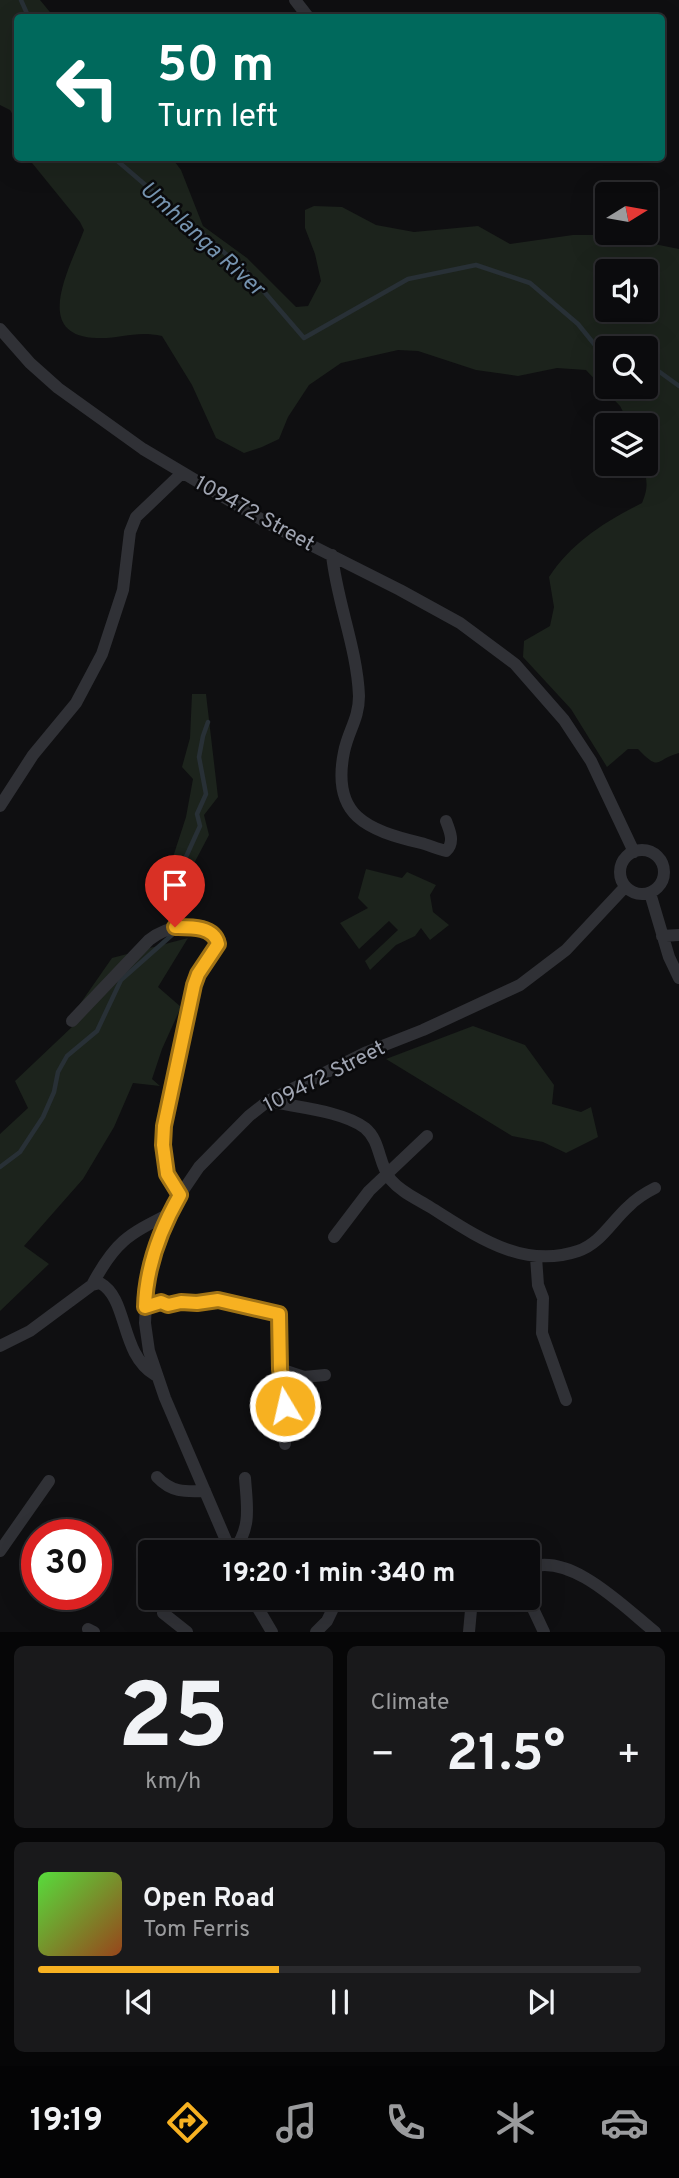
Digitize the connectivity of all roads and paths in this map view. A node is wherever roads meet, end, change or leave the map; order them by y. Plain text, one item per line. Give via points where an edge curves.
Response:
1 (295, 0) edge
2 (306, 14) edge
3 (0, 329) edge
4 (182, 472) junction
5 (332, 555) junction
6 (0, 806) edge
7 (446, 821) dead end
8 (634, 852) junction
9 (625, 887) junction
10 (650, 893) junction
11 (679, 935) edge
12 (662, 936) junction
13 (679, 978) edge
14 (72, 1021) dead end
15 (268, 1101) junction
16 (427, 1136) dead end
17 (387, 1174) junction
18 (655, 1188) dead end
19 (180, 1195) junction
20 (169, 1214) junction
21 (334, 1237) dead end
22 (536, 1257) junction
23 (92, 1284) junction
24 (145, 1307) junction
25 (0, 1346) edge
26 (280, 1369) junction
27 (155, 1375) junction
28 (325, 1375) dead end
29 (566, 1400) dead end
30 (285, 1444) dead end
31 (157, 1477) dead end
32 (245, 1478) dead end
33 (49, 1481) dead end
34 (205, 1491) junction
35 (227, 1540) edge
36 (241, 1540) edge
37 (0, 1552) edge
38 (540, 1564) edge
39 (259, 1610) edge
40 (332, 1610) edge
41 (471, 1610) edge
42 (534, 1610) edge
43 (163, 1613) dead end
44 (187, 1632) edge
45 (272, 1632) edge
46 (316, 1632) edge
47 (469, 1632) edge
48 (544, 1632) edge
49 (655, 1632) edge

1 - 2 street
3 - 4 street, 109472 Street via 58,388
4 - 5 street, 109472 Street
4 - 6 street via 133,523 122,590 102,654 76,703 33,755
5 - 7 street via 359,696 340,774 344,797 357,816 379,832 446,851 452,838
5 - 8 street, 109472 Street via 460,623 515,664 564,720 592,761
8 - 9 street via 621,865
8 - 10 street via 652,853 663,867 660,885
9 - 10 street via 638,894
9 - 15 street, 109472 Street via 566,950 520,985
10 - 12 street
11 - 12 street
12 - 13 street
14 - 19 street via 162,930 190,928 215,935 217,949 194,985 164,1126 163,1160
15 - 17 street via 338,1116 366,1129
15 - 19 street, 109472 Street via 199,1167
16 - 17 street
17 - 21 street
17 - 22 street via 402,1190 487,1242
18 - 22 street via 640,1196 587,1247 565,1255
19 - 20 street, 109472 Street
20 - 23 street via 136,1230 110,1252
20 - 24 street, 109472 Street via 154,1251
22 - 29 street via 542,1333
23 - 25 street via 30,1331
23 - 27 street via 108,1289 138,1360
24 - 26 street via 218,1300 279,1314
24 - 27 street, 109472 Street
26 - 28 street via 304,1377
26 - 30 street
27 - 34 street, 109472 Street
31 - 34 street via 167,1488
32 - 36 street via 246,1528
33 - 37 street
34 - 35 street, 109472 Street
38 - 49 street via 573,1570
39 - 45 street
40 - 46 street
41 - 47 street
42 - 48 street
43 - 44 street

